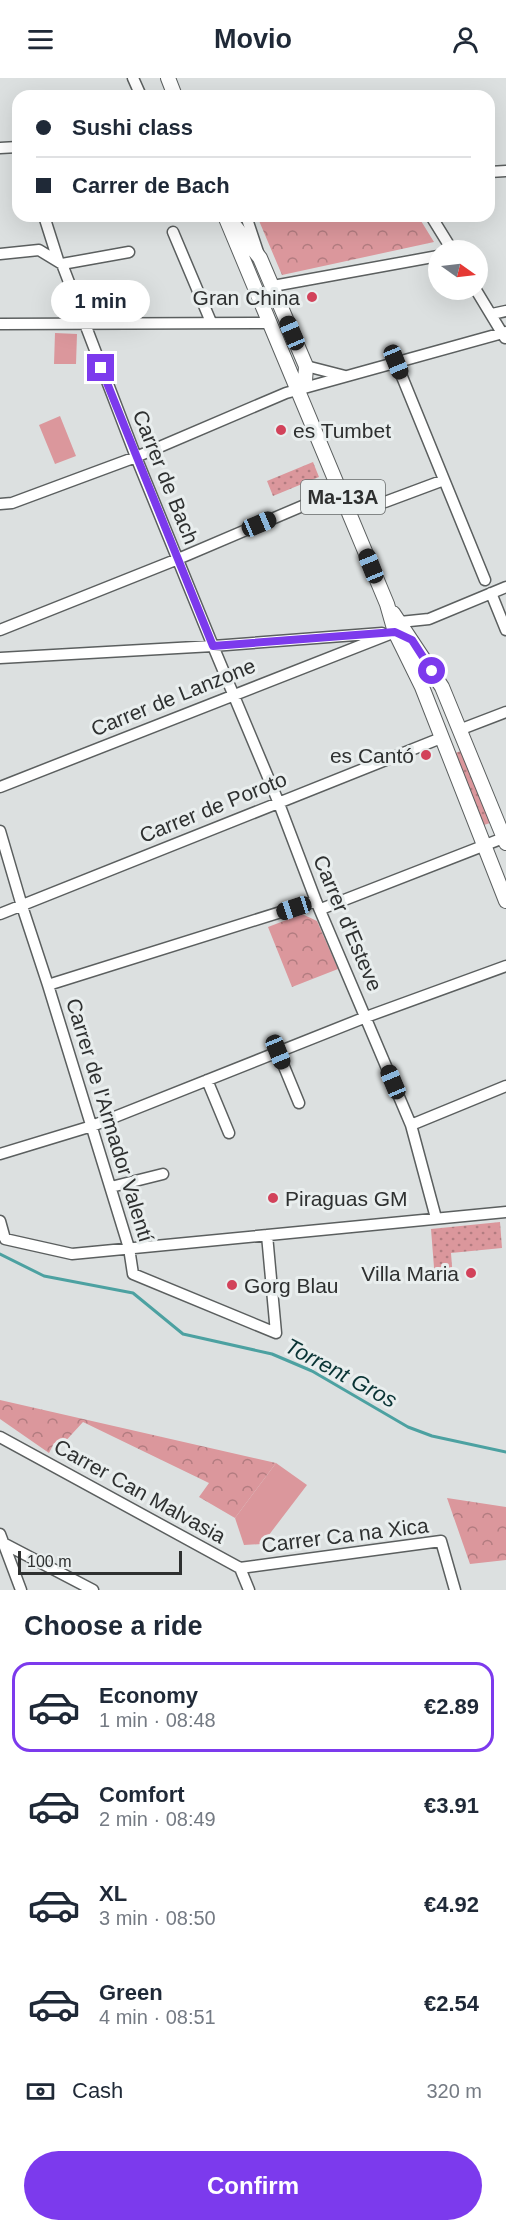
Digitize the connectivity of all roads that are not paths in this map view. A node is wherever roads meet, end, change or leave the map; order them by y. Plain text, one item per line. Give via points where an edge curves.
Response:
1 (46, 222) edge
2 (228, 222) edge
3 (231, 222) edge
4 (248, 222) edge
5 (435, 222) edge
6 (173, 232) dead end
7 (446, 240) edge
8 (129, 252) dead end
9 (0, 254) edge
10 (260, 258) junction
11 (428, 258) edge
12 (60, 262) junction
13 (273, 286) junction
14 (483, 300) edge
15 (506, 310) edge
16 (492, 314) junction
17 (211, 322) junction
18 (83, 323) junction
19 (270, 323) junction
20 (0, 324) edge
21 (505, 335) edge
22 (396, 362) junction
23 (306, 366) junction
24 (348, 377) junction
25 (298, 391) junction
26 (136, 457) junction
27 (444, 480) junction
28 (340, 490) junction
29 (385, 502) dead end
30 (0, 504) edge
31 (178, 559) junction
32 (485, 580) dead end
33 (506, 587) edge
34 (491, 593) junction
35 (397, 627) junction
36 (0, 630) edge
37 (506, 630) edge
38 (213, 646) junction
39 (0, 658) edge
40 (234, 694) junction
41 (506, 712) edge
42 (459, 730) junction
43 (441, 738) junction
44 (0, 787) edge
45 (278, 801) junction
46 (0, 831) edge
47 (505, 840) edge
48 (484, 846) junction
49 (506, 901) edge
50 (318, 905) junction
51 (22, 906) junction
52 (0, 914) edge
53 (506, 966) edge
54 (48, 985) junction
55 (366, 1017) junction
56 (278, 1052) junction
57 (207, 1080) junction
58 (506, 1086) edge
59 (299, 1103) dead end
60 (411, 1125) junction
61 (92, 1126) junction
62 (229, 1133) dead end
63 (0, 1154) edge
64 (163, 1174) dead end
65 (111, 1187) junction
66 (506, 1212) edge
67 (436, 1218) junction
68 (0, 1221) edge
69 (267, 1234) junction
70 (129, 1248) junction
71 (0, 1437) edge
72 (2, 1538) edge
73 (240, 1568) junction
74 (21, 1590) edge
75 (93, 1590) edge
76 (249, 1590) edge
77 (455, 1590) edge

1 - 12 street, Carrer de Bach
2 - 19 main road, Ma-13A
3 - 10 main road
4 - 10 street
5 - 7 street
6 - 17 street
8 - 12 street
9 - 12 street via 39,250
10 - 13 main road
11 - 13 street
12 - 18 street, Carrer de Bach
13 - 23 main road
14 - 16 street
15 - 16 street
16 - 21 street
17 - 18 street
17 - 19 street
18 - 20 street
18 - 26 street, Carrer de Bach
19 - 25 main road, Ma-13A
21 - 22 street
22 - 24 street
22 - 27 street
23 - 24 street
23 - 25 main road via 305,381
24 - 25 street
25 - 26 street
25 - 28 main road, Ma-13A
26 - 30 street
26 - 31 street, Carrer de Bach
27 - 29 street
27 - 32 street
28 - 31 street
28 - 35 main road, Ma-13A
31 - 36 street
31 - 38 street, Carrer de Bach
33 - 34 street
34 - 35 street via 429,619
34 - 37 street
35 - 38 street
35 - 40 street, Carrer de Lanzone
35 - 42 main road via 412,640 442,687
35 - 43 main road, Ma-13A
38 - 39 street
38 - 40 street, Carrer d'Esteve
40 - 44 street, Carrer de Lanzone
40 - 45 street, Carrer d'Esteve
41 - 42 street
42 - 43 main road
42 - 47 main road
43 - 45 street, Carrer de Poroto
43 - 48 main road, Ma-13A
45 - 50 street, Carrer d'Esteve
45 - 51 street, Carrer de Poroto
46 - 51 street, Carrer de l'Armador Valentí
47 - 48 street
48 - 49 main road, Ma-13A
48 - 50 street
50 - 54 street
50 - 55 street, Carrer d'Esteve
51 - 52 street, Carrer de Poroto
51 - 54 street, Carrer de l'Armador Valentí
53 - 55 street
54 - 61 street, Carrer de l'Armador Valentí
55 - 56 street
55 - 60 street, Carrer d'Esteve
56 - 57 street
56 - 59 street
57 - 61 street
57 - 62 street
58 - 60 street
60 - 67 street, Carrer d'Esteve
61 - 63 street
61 - 65 street, Carrer de l'Armador Valentí
64 - 65 street
65 - 70 street, Carrer de l'Armador Valentí
66 - 67 street
67 - 69 street
68 - 70 street via 5,1239 72,1254
69 - 70 street
69 - 70 street, Carrer de l'Armador Valentí via 276,1333 133,1274
71 - 73 street, Carrer Can Malvasia
72 - 74 street
72 - 75 street
73 - 76 street, Carrer Can Malvasia
73 - 77 street, Carrer Ca na Xica via 441,1541

